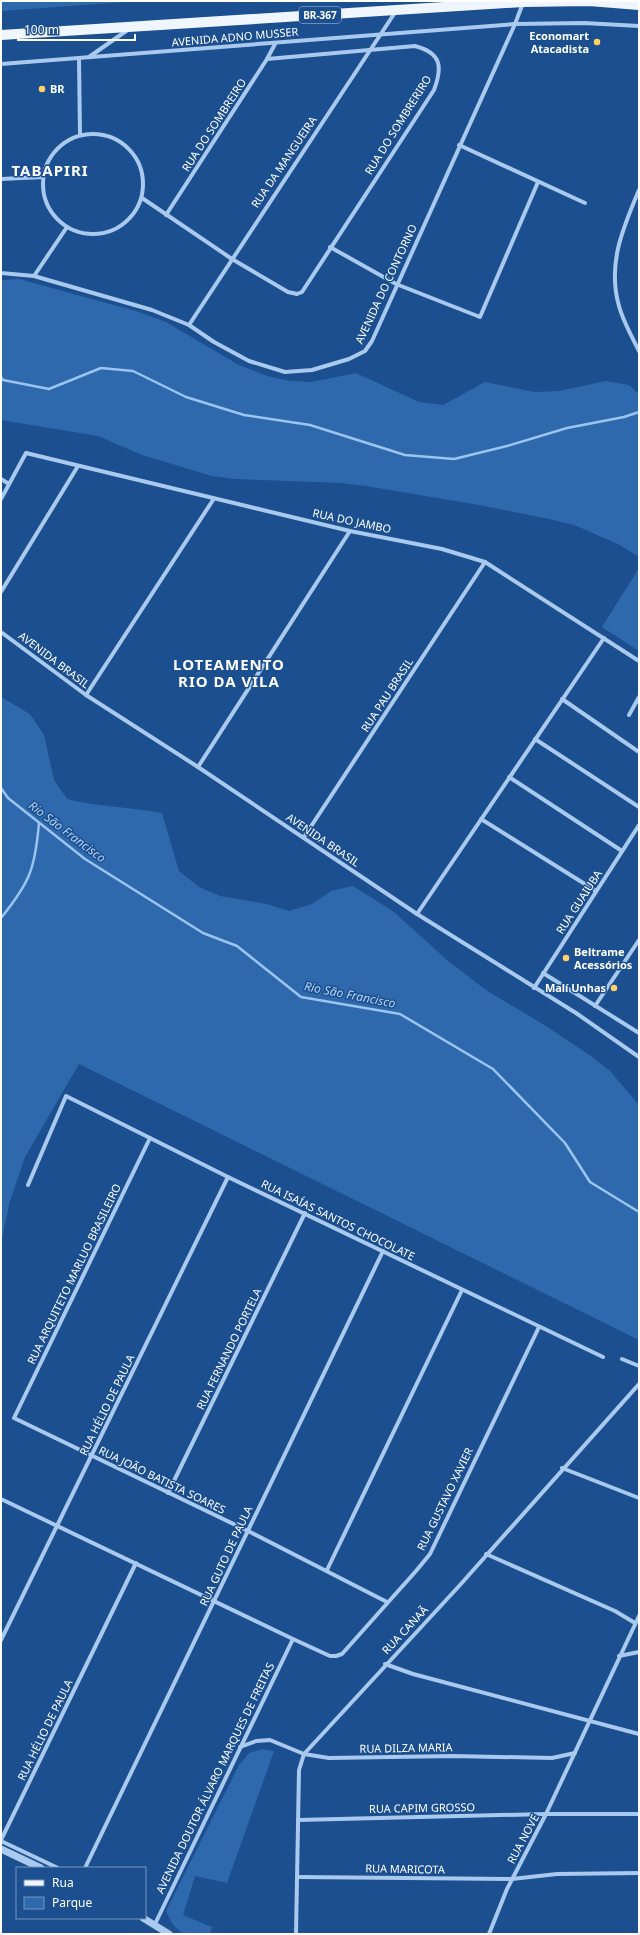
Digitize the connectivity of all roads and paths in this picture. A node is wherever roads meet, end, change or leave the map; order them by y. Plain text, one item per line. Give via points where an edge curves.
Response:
1 (523, 2) junction
2 (639, 5) edge
3 (396, 10) junction
4 (515, 24) junction
5 (639, 26) edge
6 (131, 28) junction
7 (382, 34) junction
8 (1, 35) edge
9 (275, 44) junction
10 (370, 50) junction
11 (89, 58) junction
12 (79, 59) junction
13 (267, 59) junction
14 (2, 65) edge
15 (80, 135) junction
16 (459, 146) junction
17 (43, 178) junction
18 (1, 179) edge
19 (538, 182) junction
20 (639, 190) edge
21 (142, 198) junction
22 (585, 203) dead end
23 (166, 215) junction
24 (67, 227) junction
25 (330, 247) junction
26 (232, 259) junction
27 (1, 273) edge
28 (34, 276) junction
29 (396, 284) junction
30 (189, 325) junction
31 (639, 352) edge
32 (78, 466) junction
33 (1, 479) edge
34 (9, 484) junction
35 (1, 499) edge
36 (213, 500) junction
37 (350, 532) junction
38 (485, 562) junction
39 (1, 592) edge
40 (1, 632) edge
41 (604, 638) junction
42 (639, 661) edge
43 (86, 695) junction
44 (639, 697) edge
45 (562, 699) junction
46 (629, 714) dead end
47 (535, 739) junction
48 (639, 752) edge
49 (198, 767) junction
50 (509, 777) junction
51 (639, 807) edge
52 (481, 819) junction
53 (639, 825) edge
54 (304, 838) junction
55 (622, 851) junction
56 (596, 891) junction
57 (418, 914) junction
58 (639, 940) edge
59 (543, 973) junction
60 (534, 988) junction
61 (595, 1006) junction
62 (639, 1033) edge
63 (639, 1057) edge
64 (150, 1138) junction
65 (228, 1177) junction
66 (28, 1185) dead end
67 (306, 1213) junction
68 (383, 1251) junction
69 (462, 1290) junction
70 (539, 1327) junction
71 (603, 1357) dead end
72 (622, 1359) dead end
73 (639, 1366) edge
74 (639, 1384) edge
75 (14, 1418) joint
76 (92, 1456) junction
77 (562, 1468) junction
78 (168, 1494) junction
79 (639, 1498) edge
80 (1, 1499) edge
81 (57, 1524) junction
82 (248, 1531) junction
83 (486, 1554) junction
84 (136, 1563) junction
85 (327, 1570) junction
86 (215, 1602) junction
87 (387, 1602) junction
88 (639, 1616) edge
89 (635, 1623) junction
90 (292, 1639) junction
91 (1, 1640) edge
92 (639, 1652) edge
93 (619, 1656) junction
94 (385, 1664) junction
95 (590, 1722) junction
96 (639, 1734) edge
97 (240, 1747) junction
98 (575, 1753) junction
99 (304, 1754) junction
100 (546, 1814) junction
101 (639, 1814) edge
102 (298, 1820) junction
103 (1, 1840) edge
104 (1, 1849) edge
105 (40, 1867) edge
106 (56, 1867) edge
107 (85, 1867) edge
108 (639, 1873) edge
109 (298, 1877) junction
110 (512, 1879) junction
111 (144, 1919) edge
112 (154, 1924) junction
113 (169, 1934) edge
114 (296, 1934) edge
115 (489, 1934) edge

1 - 2 main road, BR-367 via 589,1
1 - 3 main road, BR-367
1 - 4 street, AVENIDA DO CONTORNO
3 - 6 main road, BR-367
3 - 7 street, RUA DA MANGUEIRA
4 - 5 street, AVENIDA ADNO MUSSER via 584,23
4 - 7 street, AVENIDA ADNO MUSSER
4 - 16 street, AVENIDA DO CONTORNO
6 - 8 main road, BR-367
6 - 11 street
7 - 9 street, AVENIDA ADNO MUSSER
7 - 10 street, RUA DA MANGUEIRA
9 - 11 street, AVENIDA ADNO MUSSER
9 - 13 street, RUA DO SOMBREIRO
10 - 13 street, RUA DO SOMBRERIRO
10 - 25 street, RUA DO SOMBRERIRO via 415,46 426,49 434,55 439,65 439,76 434,90
10 - 26 street, RUA DA MANGUEIRA
11 - 12 street, AVENIDA ADNO MUSSER
12 - 14 street, AVENIDA ADNO MUSSER
12 - 15 street
13 - 23 street, RUA DO SOMBREIRO
15 - 17 street via 55,150 47,163
15 - 21 street via 98,134 115,138 130,149 140,164 144,181
16 - 19 street
16 - 29 street, AVENIDA DO CONTORNO
17 - 18 street
17 - 24 street via 47,206
19 - 22 street
19 - 29 street via 480,317
20 - 31 street via 618,244 615,267 619,306
21 - 23 street
21 - 24 street via 135,212 125,223 111,231 81,233
23 - 26 street
24 - 28 street
25 - 26 street, RUA DO SOMBRERIRO via 302,292 297,294 288,292
25 - 29 street
26 - 30 street, RUA DA MANGUEIRA
27 - 28 street, AVENIDA DO CONTORNO
28 - 30 street, AVENIDA DO CONTORNO via 152,310
29 - 30 street, AVENIDA DO CONTORNO via 365,351 349,360 312,370 284,372 249,361
32 - 34 street, RUA DO JAMBO via 26,453
32 - 36 street, RUA DO JAMBO
32 - 39 street
33 - 34 street
34 - 35 street
36 - 37 street, RUA DO JAMBO
36 - 43 street
37 - 38 street, RUA DO JAMBO via 442,549
37 - 49 street
38 - 41 street, RUA DO JAMBO
38 - 54 street, RUA PAU BRASIL
40 - 43 street, AVENIDA BRASIL
41 - 42 street, RUA DO JAMBO
41 - 45 street
43 - 49 street, AVENIDA BRASIL
44 - 46 street
45 - 47 street
45 - 48 street
47 - 50 street
47 - 51 street
49 - 54 street, AVENIDA BRASIL
50 - 52 street
50 - 55 street
52 - 56 street
52 - 57 street
53 - 55 street, RUA GUAIUBA
54 - 57 street, AVENIDA BRASIL
55 - 56 street, RUA GUAIUBA
56 - 59 street, RUA GUAIUBA
57 - 60 street, AVENIDA BRASIL
58 - 61 street
59 - 60 street, RUA GUAIUBA
59 - 61 street
60 - 63 street, AVENIDA BRASIL via 576,1013
61 - 62 street
64 - 65 street, RUA ISAÍAS SANTOS CHOCOLATE
64 - 66 street, RUA ISAÍAS SANTOS CHOCOLATE via 66,1096
64 - 75 street, RUA ARQUITETO MARLUO BRASILEIRO
65 - 67 street, RUA ISAÍAS SANTOS CHOCOLATE
65 - 76 street, RUA HÉLIO DE PAULA
67 - 68 street, RUA ISAÍAS SANTOS CHOCOLATE
67 - 78 street, RUA FERNANDO PORTELA
68 - 69 street, RUA ISAÍAS SANTOS CHOCOLATE
68 - 82 street, RUA GUTO DE PAULA
69 - 70 street, RUA ISAÍAS SANTOS CHOCOLATE
69 - 85 street
70 - 71 street, RUA ISAÍAS SANTOS CHOCOLATE
70 - 87 street, RUA GUSTAVO XAVIER via 430,1554
72 - 73 street
74 - 77 street, RUA CANAÃ
75 - 76 street, RUA JOÃO BATISTA SOARES
76 - 78 street, RUA JOÃO BATISTA SOARES
76 - 81 street, RUA HÉLIO DE PAULA
77 - 79 street
77 - 83 street, RUA CANAÃ
78 - 82 street, RUA JOÃO BATISTA SOARES
80 - 81 street
81 - 84 street
81 - 91 street, RUA HÉLIO DE PAULA
82 - 85 street, RUA JOÃO BATISTA SOARES
82 - 86 street, RUA GUTO DE PAULA
83 - 89 street via 615,1611
83 - 94 street, RUA CANAÃ
84 - 86 street
84 - 103 street, RUA HÉLIO DE PAULA
85 - 87 street, RUA JOÃO BATISTA SOARES
86 - 90 street
86 - 107 street, RUA GUTO DE PAULA
87 - 90 street, RUA GUSTAVO XAVIER via 342,1654 330,1656
88 - 89 street, RUA NOVE
89 - 93 street, RUA NOVE
90 - 97 street, AVENIDA DOUTOR ÁLVARO MARQUES DE FREITAS
92 - 93 street
93 - 95 street, RUA NOVE
94 - 95 street
94 - 99 street, RUA CANAÃ
95 - 96 street
95 - 98 street, RUA NOVE
97 - 99 street, RUA DILZA MARIA via 256,1741 270,1740
97 - 112 street, AVENIDA DOUTOR ÁLVARO MARQUES DE FREITAS
98 - 99 street, RUA DILZA MARIA via 552,1758 329,1758
98 - 100 street, RUA NOVE
99 - 102 street, RUA CANAÃ via 298,1770
100 - 101 street, RUA CAPIM GROSSO
100 - 102 street, RUA CAPIM GROSSO
100 - 110 street, RUA NOVE
102 - 109 street, RUA CANAÃ
103 - 106 street
104 - 105 street
108 - 110 street, RUA MARICOTA via 557,1874
109 - 110 street, RUA MARICOTA
109 - 114 street, RUA CANAÃ
110 - 115 street, RUA NOVE
111 - 112 street
112 - 113 street

